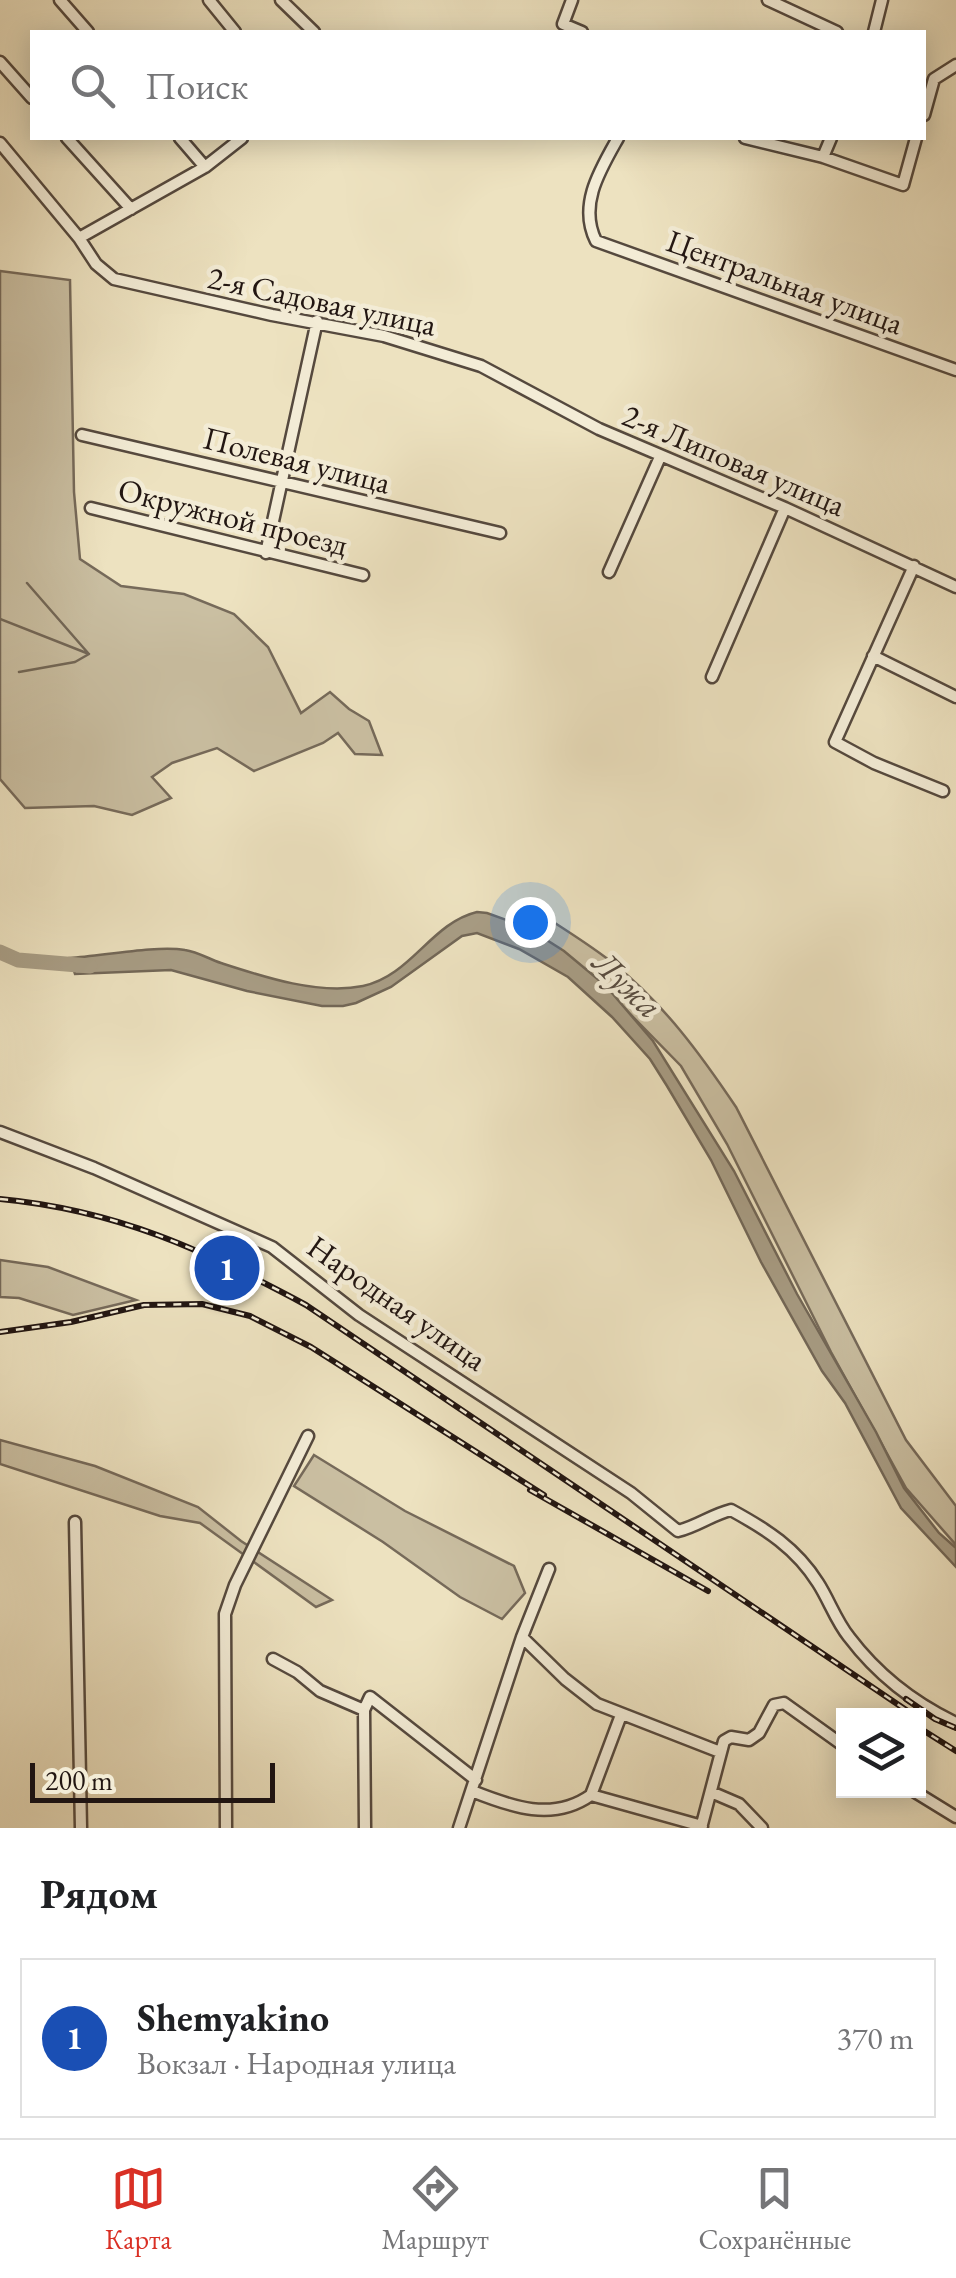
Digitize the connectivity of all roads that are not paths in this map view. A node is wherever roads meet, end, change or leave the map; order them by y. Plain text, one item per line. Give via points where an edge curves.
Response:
1 (60, 0) edge
2 (209, 0) edge
3 (280, 0) edge
4 (572, 0) edge
5 (768, 0) edge
6 (882, 0) edge
7 (86, 30) edge
8 (233, 30) edge
9 (312, 30) edge
10 (577, 30) edge
11 (833, 30) edge
12 (874, 30) edge
13 (0, 62) edge
14 (956, 65) edge
15 (30, 96) edge
16 (926, 109) edge
17 (69, 140) edge
18 (182, 140) edge
19 (239, 140) edge
20 (617, 140) edge
21 (753, 140) edge
22 (829, 140) edge
23 (915, 140) edge
24 (0, 144) edge
25 (822, 157) junction
26 (205, 167) junction
27 (131, 208) junction
28 (79, 238) junction
29 (317, 321) junction
30 (956, 370) edge
31 (537, 395) joint
32 (82, 434) dead end
33 (660, 457) junction
34 (283, 483) junction
35 (90, 508) dead end
36 (785, 508) junction
37 (500, 533) dead end
38 (266, 552) junction
39 (914, 566) junction
40 (609, 572) dead end
41 (363, 575) dead end
42 (956, 587) edge
43 (873, 656) junction
44 (712, 677) dead end
45 (956, 697) edge
46 (943, 791) dead end
47 (0, 1132) edge
48 (308, 1436) dead end
49 (75, 1522) dead end
50 (549, 1569) dead end
51 (522, 1638) junction
52 (273, 1659) dead end
53 (364, 1710) junction
54 (621, 1715) junction
55 (956, 1723) edge
56 (836, 1740) edge
57 (720, 1752) junction
58 (474, 1786) junction
59 (712, 1792) junction
60 (591, 1795) junction
61 (926, 1798) edge
62 (956, 1816) edge
63 (702, 1827) edge
64 (81, 1828) edge
65 (226, 1828) edge
66 (365, 1828) edge
67 (459, 1828) edge
68 (762, 1828) edge

1 - 7 street
2 - 8 street
3 - 9 street
4 - 10 street via 563,24
5 - 11 street
6 - 12 street
13 - 15 street
14 - 16 street via 934,79
17 - 27 street
18 - 26 street
19 - 26 street
20 - 30 street, Центральная улица via 597,174 588,214 596,241
21 - 25 street
22 - 25 street
23 - 25 street via 903,185
24 - 28 street
26 - 27 street
27 - 28 street
28 - 29 street, 2-я Садовая улица via 96,264 128,284
29 - 31 street, 2-я Садовая улица via 451,355
29 - 34 street
31 - 33 street, 2-я Липовая улица
32 - 34 street, Полевая улица
33 - 36 street, 2-я Липовая улица
33 - 40 street
34 - 37 street, Полевая улица
34 - 38 street
35 - 38 street, Окружной проезд
36 - 39 street, 2-я Липовая улица
36 - 44 street
38 - 41 street, Окружной проезд
39 - 42 street, 2-я Липовая улица
39 - 43 street
43 - 45 street
43 - 46 street via 835,742
47 - 55 street, Народная улица via 272,1246 360,1315 632,1493 678,1532 731,1510 772,1531 818,1581 847,1635 874,1664 903,1692
48 - 65 street via 225,1614
49 - 64 street
50 - 51 street
51 - 54 street via 597,1704
51 - 58 street
52 - 53 street
53 - 58 street via 370,1697
53 - 66 street
54 - 57 street
54 - 60 street
56 - 57 street via 784,1703 774,1705 759,1733 749,1740 731,1737
57 - 59 street
58 - 60 street via 522,1808 564,1811
58 - 67 street
59 - 63 street
59 - 68 street via 739,1804
60 - 63 street
61 - 62 street

